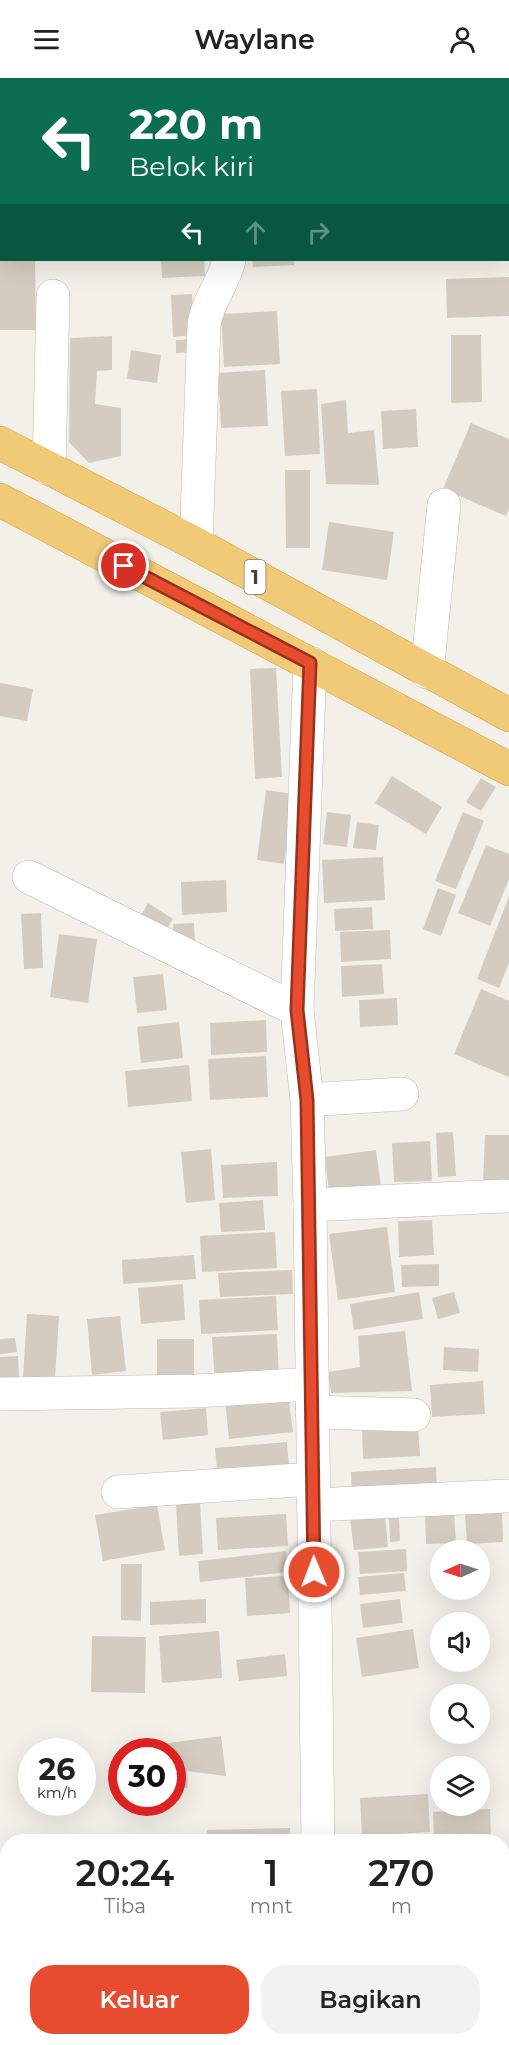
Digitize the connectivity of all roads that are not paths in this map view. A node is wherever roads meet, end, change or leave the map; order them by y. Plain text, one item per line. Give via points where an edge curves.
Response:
1 (229, 261) edge
2 (53, 296) dead end
3 (0, 443) edge
4 (49, 470) junction
5 (0, 500) edge
6 (444, 505) dead end
7 (196, 544) junction
8 (310, 663) junction
9 (427, 672) junction
10 (509, 715) edge
11 (509, 768) edge
12 (29, 877) dead end
13 (297, 1010) junction
14 (402, 1094) dead end
15 (307, 1100) junction
16 (504, 1196) dead end
17 (310, 1206) junction
18 (0, 1394) edge
19 (312, 1398) junction
20 (414, 1414) dead end
21 (118, 1492) dead end
22 (313, 1492) junction
23 (507, 1496) dead end
24 (318, 1834) edge

1 - 7 street via 207,306 204,324
2 - 4 street
3 - 4 highway, 1
4 - 7 highway, 1
5 - 8 highway, 1
6 - 9 street
7 - 9 highway, 1
8 - 11 highway, 1
8 - 13 street
9 - 10 highway, 1
12 - 13 street
13 - 15 street
14 - 15 street
15 - 17 street
16 - 17 street
17 - 19 street
18 - 19 street via 195,1391
19 - 20 street
19 - 22 street
21 - 22 street
22 - 23 street
22 - 24 street

